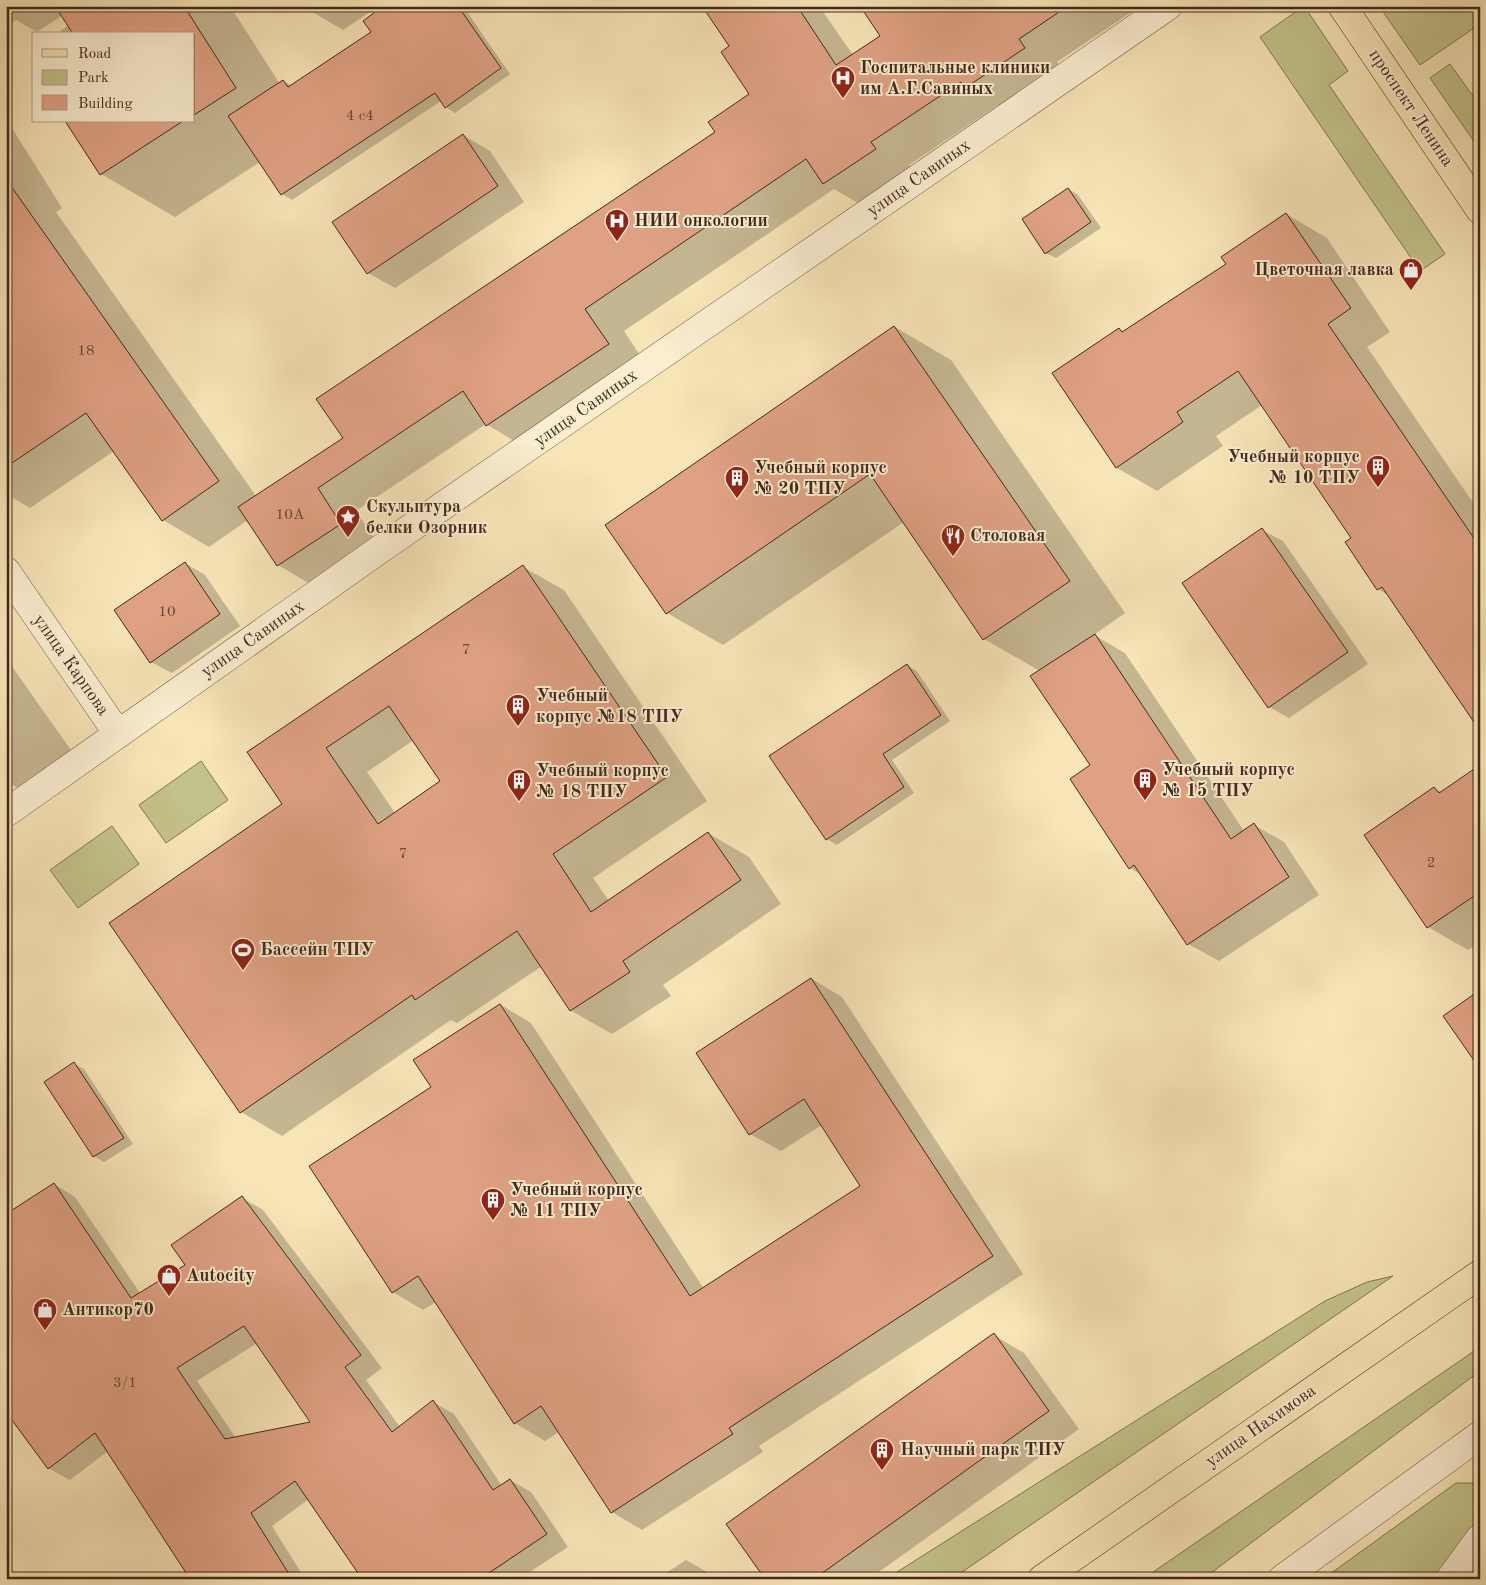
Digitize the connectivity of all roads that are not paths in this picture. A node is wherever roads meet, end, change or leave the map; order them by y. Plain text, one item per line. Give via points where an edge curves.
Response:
1 (1168, 6) edge
2 (1342, 6) edge
3 (1480, 210) edge
4 (6, 572) edge
5 (118, 734) junction
6 (6, 813) edge
7 (1480, 1274) edge
8 (1480, 1436) edge
9 (1480, 1538) edge
10 (1042, 1579) edge
11 (1282, 1579) edge
12 (1450, 1579) edge

1 - 5 street, улица Савиных via 389,543
2 - 3 main road, проспект Ленина
4 - 5 street, улица Карпова
5 - 6 street, улица Савиных
7 - 10 main road, улица Нахимова
8 - 11 street
9 - 12 street

